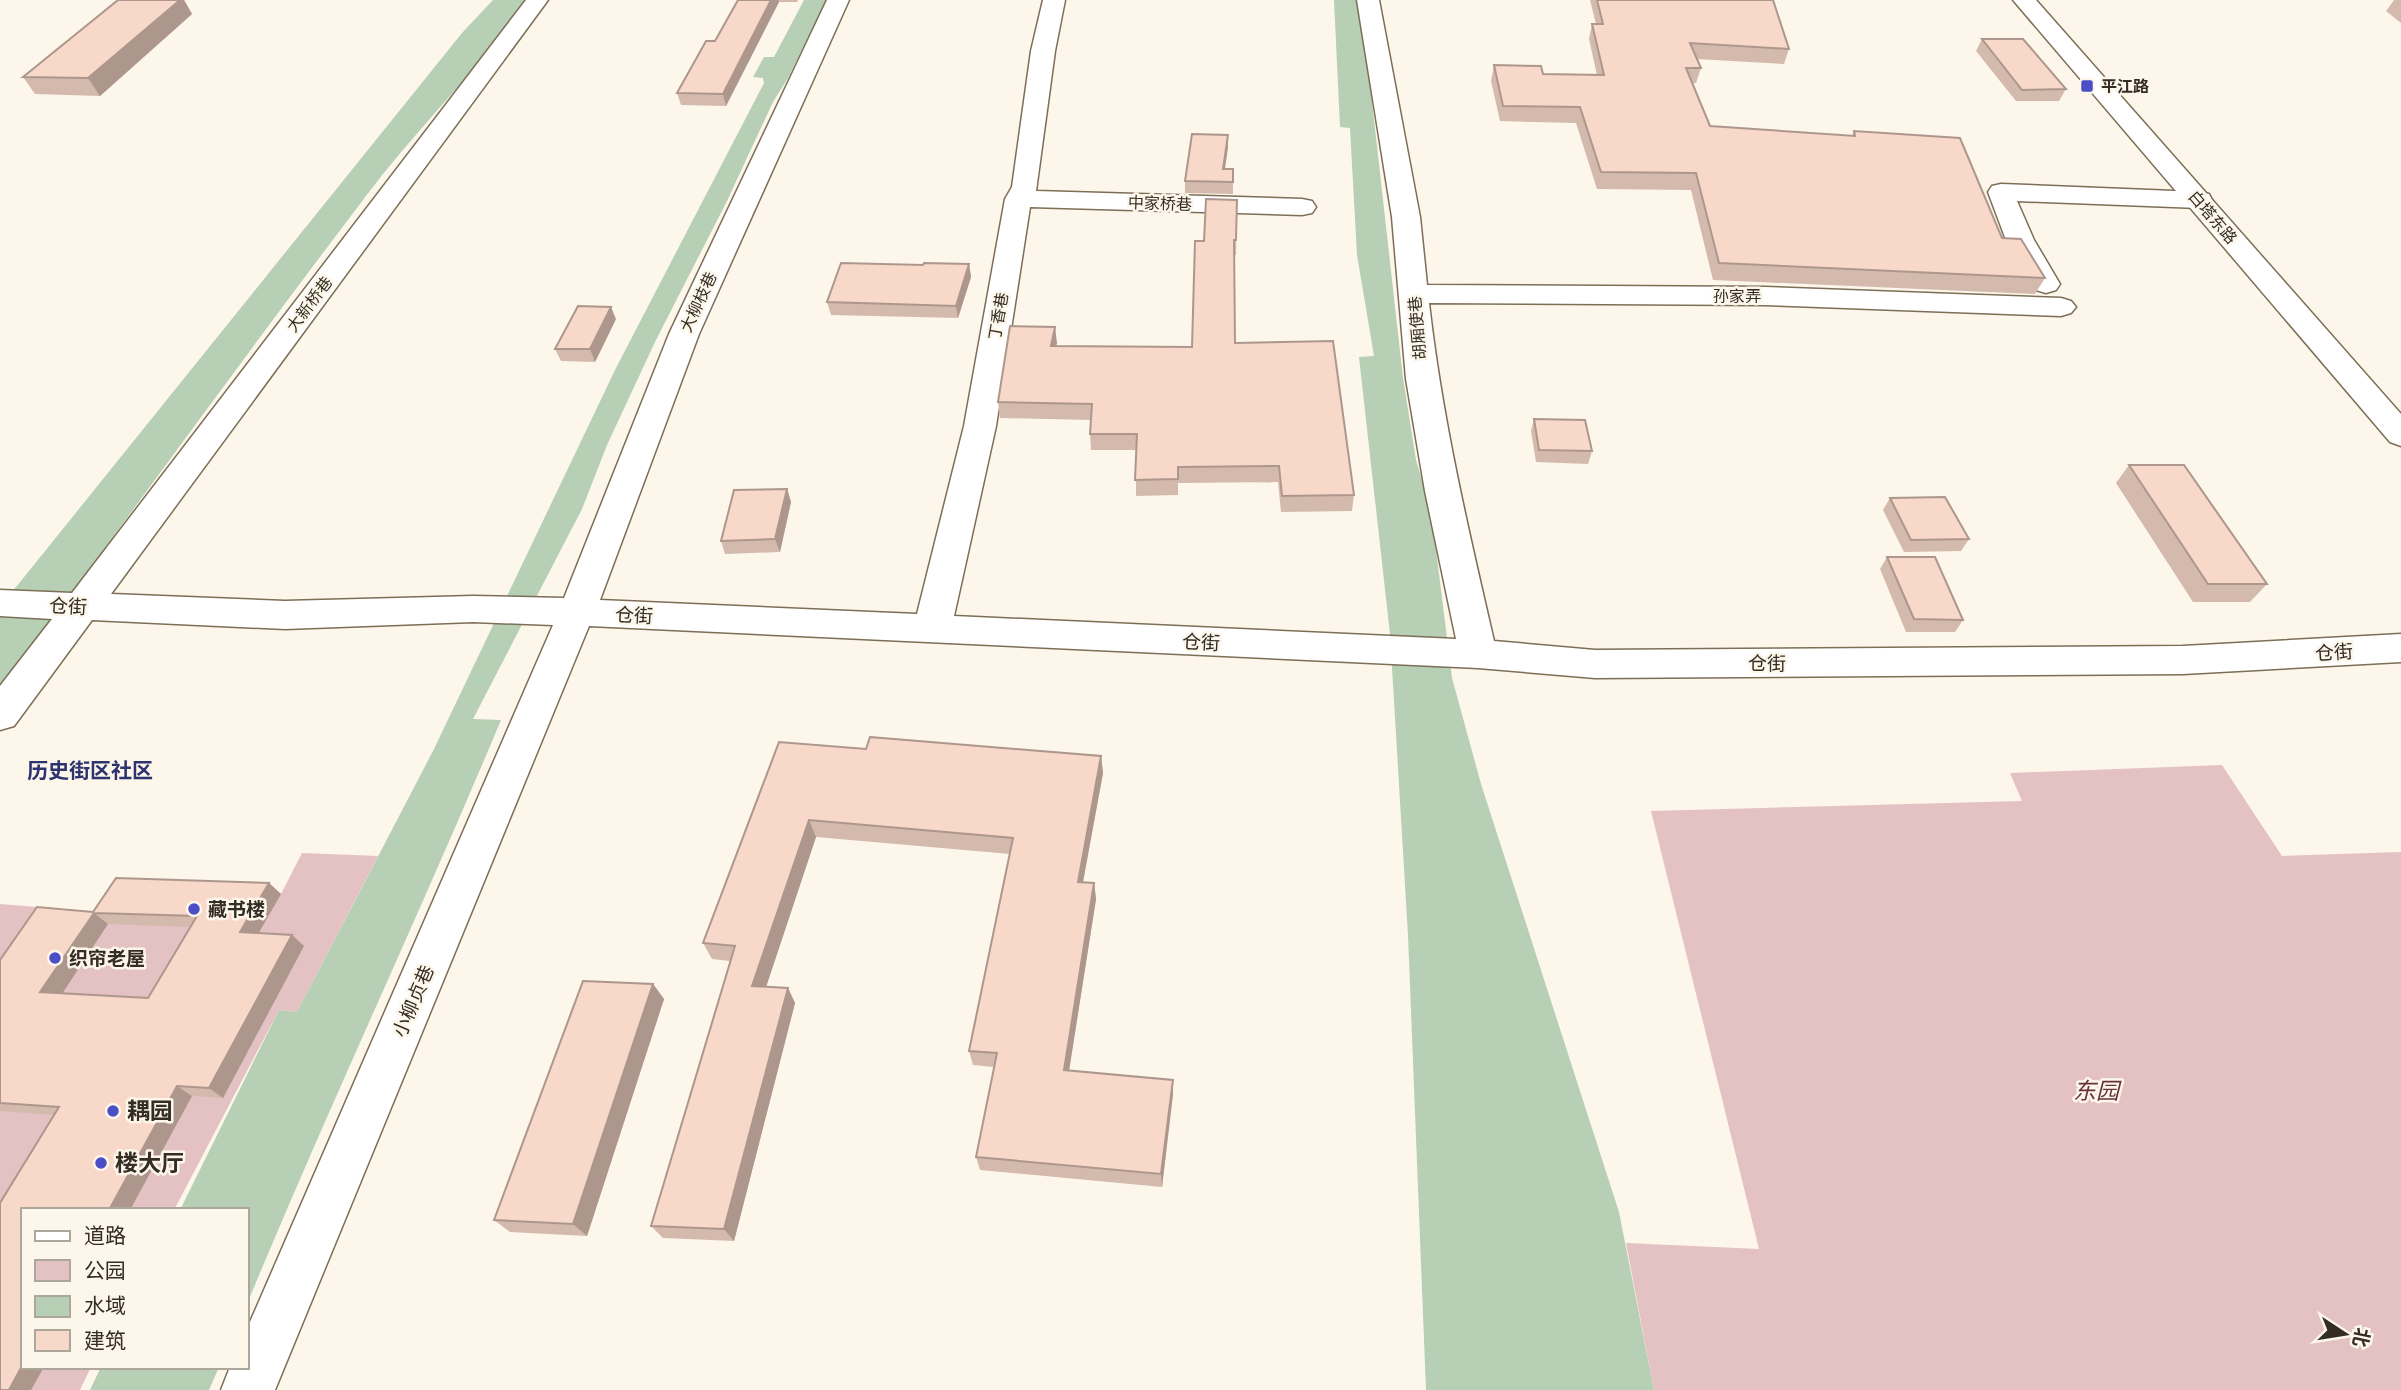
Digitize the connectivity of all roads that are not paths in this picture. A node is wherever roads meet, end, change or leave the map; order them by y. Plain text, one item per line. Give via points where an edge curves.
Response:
1 (537, 0) edge
2 (838, 0) edge
3 (1054, 0) edge
4 (1368, 0) edge
5 (2024, 0) edge
6 (1018, 199) junction
7 (2199, 200) junction
8 (1301, 207) dead end
9 (1413, 294) junction
10 (2401, 435) edge
11 (0, 603) edge
12 (74, 606) junction
13 (577, 612) junction
14 (932, 630) junction
15 (2401, 648) edge
16 (1470, 653) junction
17 (0, 715) edge
18 (248, 1390) edge

1 - 12 street, 大新桥巷
2 - 13 street, 大柳枝巷 via 684,334
3 - 6 street, 丁香巷 via 1025,187
4 - 9 street, 胡厢使巷 via 1406,217
5 - 7 street, 白塔东路
6 - 8 street, 中家桥巷
6 - 14 street, 丁香巷 via 979,426
7 - 9 street, 孙家弄 via 2001,192 2027,256 2061,306 1765,296
7 - 10 street, 白塔东路
9 - 16 street, 胡厢使巷 via 1422,379
11 - 12 street, 仓街
12 - 13 street, 仓街 via 285,615
12 - 17 street, 大新桥巷
13 - 14 street, 仓街
13 - 18 street, 小柳贞巷
14 - 16 street, 仓街
15 - 16 street, 仓街 via 2183,660 1595,664

